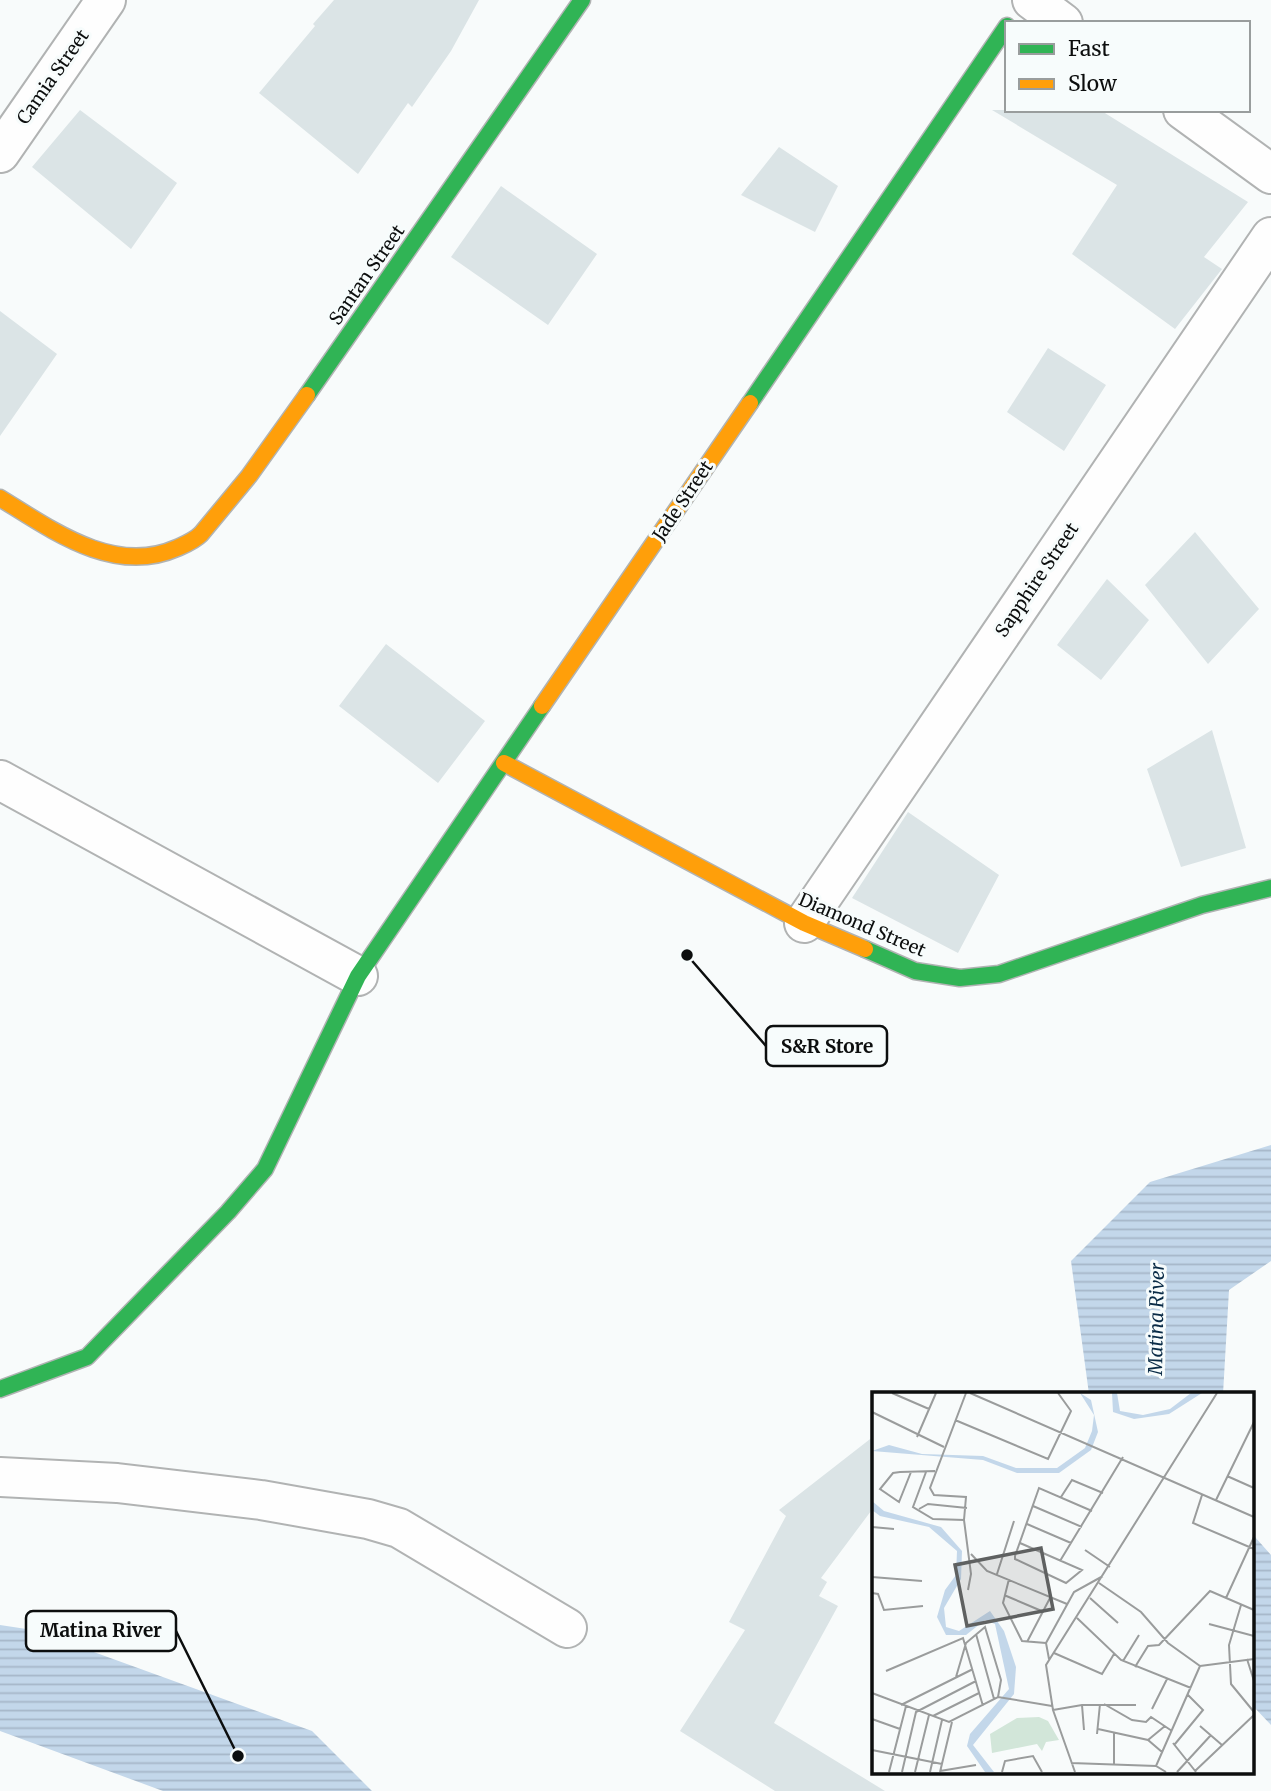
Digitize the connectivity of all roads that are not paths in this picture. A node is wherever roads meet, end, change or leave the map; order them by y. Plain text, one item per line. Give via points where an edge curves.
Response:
1 (106, 0) edge
2 (582, 0) edge
3 (1024, 0) edge
4 (1032, 0) edge
5 (1010, 21) edge
6 (1060, 21) edge
7 (1005, 28) edge
8 (1186, 112) edge
9 (0, 153) edge
10 (1271, 174) edge
11 (1271, 237) edge
12 (0, 498) edge
13 (504, 763) junction
14 (0, 780) edge
15 (1271, 888) edge
16 (804, 922) junction
17 (358, 976) junction
18 (0, 1389) edge
19 (0, 1477) edge
20 (566, 1628) dead end

1 - 9 street, Camia Street
2 - 12 street, Santan Street via 230,502 195,540 164,553 108,555 70,541
3 - 5 street, Jade Street
4 - 6 street
7 - 13 street, Jade Street
8 - 10 street
11 - 16 street, Sapphire Street
13 - 16 street, Diamond Street
13 - 17 street, Jade Street
14 - 17 street
15 - 16 street, Diamond Street via 1202,905 999,974 960,978 915,971
17 - 18 street, Jade Street via 265,1169 88,1357
19 - 20 street via 117,1483 320,1508 368,1519 399,1528

